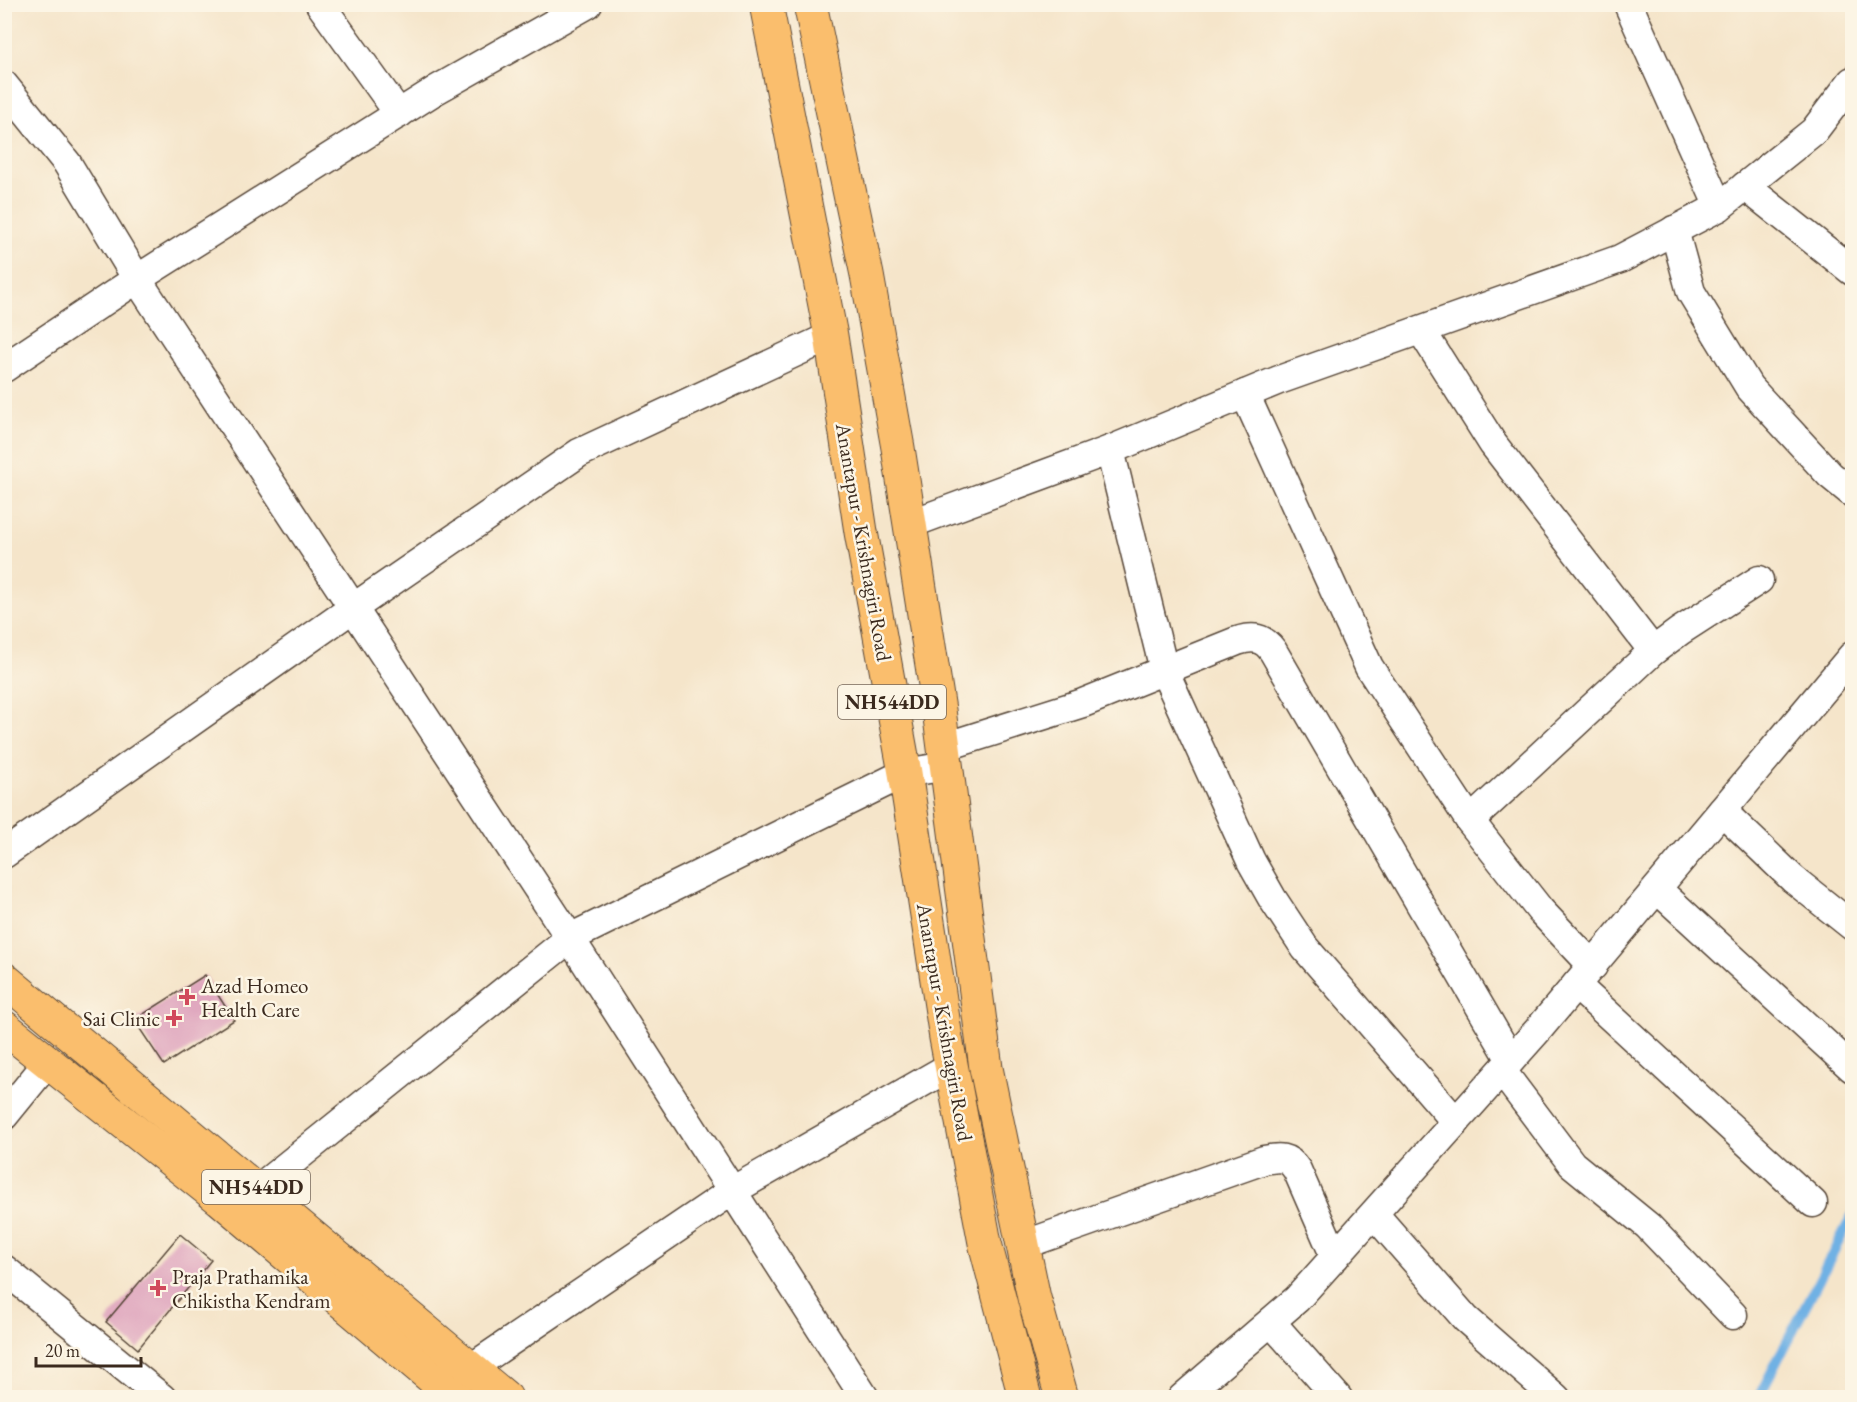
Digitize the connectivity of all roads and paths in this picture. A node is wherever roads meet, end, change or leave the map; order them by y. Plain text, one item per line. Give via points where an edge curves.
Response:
1 (320, 4) edge
2 (588, 4) edge
3 (766, 4) edge
4 (810, 4) edge
5 (1628, 4) edge
6 (1852, 81) edge
7 (4, 85) edge
8 (399, 114) junction
9 (1745, 186) junction
10 (1719, 207) junction
11 (1674, 230) junction
12 (1852, 272) edge
13 (138, 279) junction
14 (1421, 330) junction
15 (831, 336) junction
16 (4, 368) edge
17 (1245, 394) junction
18 (1110, 450) junction
19 (1852, 493) edge
20 (910, 524) junction
21 (1759, 580) dead end
22 (353, 608) junction
23 (1653, 651) junction
24 (1852, 656) edge
25 (1164, 670) junction
26 (945, 757) junction
27 (904, 773) junction
28 (1722, 811) junction
29 (1470, 820) junction
30 (4, 854) edge
31 (1657, 889) junction
32 (1852, 926) edge
33 (570, 938) junction
34 (1584, 976) junction
35 (4, 979) edge
36 (4, 1027) edge
37 (48, 1062) junction
38 (1507, 1065) junction
39 (951, 1066) junction
40 (1852, 1068) edge
41 (4, 1116) edge
42 (1456, 1122) junction
43 (258, 1189) junction
44 (732, 1191) junction
45 (1813, 1203) dead end
46 (1374, 1214) junction
47 (1023, 1245) junction
48 (1335, 1257) junction
49 (4, 1269) edge
50 (1733, 1315) dead end
51 (1271, 1322) junction
52 (471, 1368) junction
53 (162, 1398) edge
54 (456, 1398) edge
55 (506, 1398) edge
56 (866, 1398) edge
57 (1025, 1398) edge
58 (1062, 1398) edge
59 (1182, 1398) edge
60 (1338, 1398) edge
61 (1556, 1398) edge

1 - 8 street
2 - 8 street
3 - 15 highway, Anantapur - Krishnagiri Road / NH544DD
4 - 20 highway, Anantapur - Krishnagiri Road / NH544DD via 867,275
5 - 10 street
6 - 9 street via 1814,131
7 - 13 street via 67,163
8 - 13 street
9 - 10 street
9 - 12 street
10 - 11 street
11 - 14 street via 1620,259
11 - 19 street via 1691,292 1749,387 1830,475
13 - 16 street
13 - 22 street
14 - 17 street
14 - 23 street via 1493,444
15 - 22 street via 579,453
15 - 27 highway, Anantapur - Krishnagiri Road / NH544DD
17 - 18 street
17 - 29 street via 1369,667
18 - 20 street
18 - 25 street
20 - 26 highway, Anantapur - Krishnagiri Road / NH544DD
21 - 23 street
22 - 30 street
22 - 33 street
23 - 29 street
24 - 28 street
25 - 26 street
25 - 38 street via 1248,637 1268,644
25 - 42 street via 1251,861 1272,898 1305,948
26 - 27 street
26 - 47 highway, Anantapur - Krishnagiri Road / NH544DD via 986,1068
27 - 33 street
27 - 39 highway, Anantapur - Krishnagiri Road / NH544DD
28 - 31 street
28 - 32 street via 1793,879
29 - 34 street via 1540,910
31 - 34 street
31 - 40 street
33 - 43 street
33 - 44 street
34 - 38 street
34 - 45 street
35 - 43 highway, NH544DD
36 - 37 highway, NH544DD
37 - 41 street
37 - 54 highway, NH544DD via 220,1199
38 - 42 street
38 - 50 street via 1572,1164 1648,1226
39 - 44 street
39 - 57 highway, Anantapur - Krishnagiri Road / NH544DD via 985,1243
42 - 46 street
43 - 52 highway, NH544DD
44 - 52 street
44 - 56 street
46 - 48 street
46 - 61 street via 1466,1319
47 - 48 street via 1264,1160 1284,1158 1297,1170
47 - 58 highway, Anantapur - Krishnagiri Road / NH544DD
48 - 51 street via 1298,1299
49 - 53 street
51 - 59 street
51 - 60 street
52 - 55 highway, NH544DD

